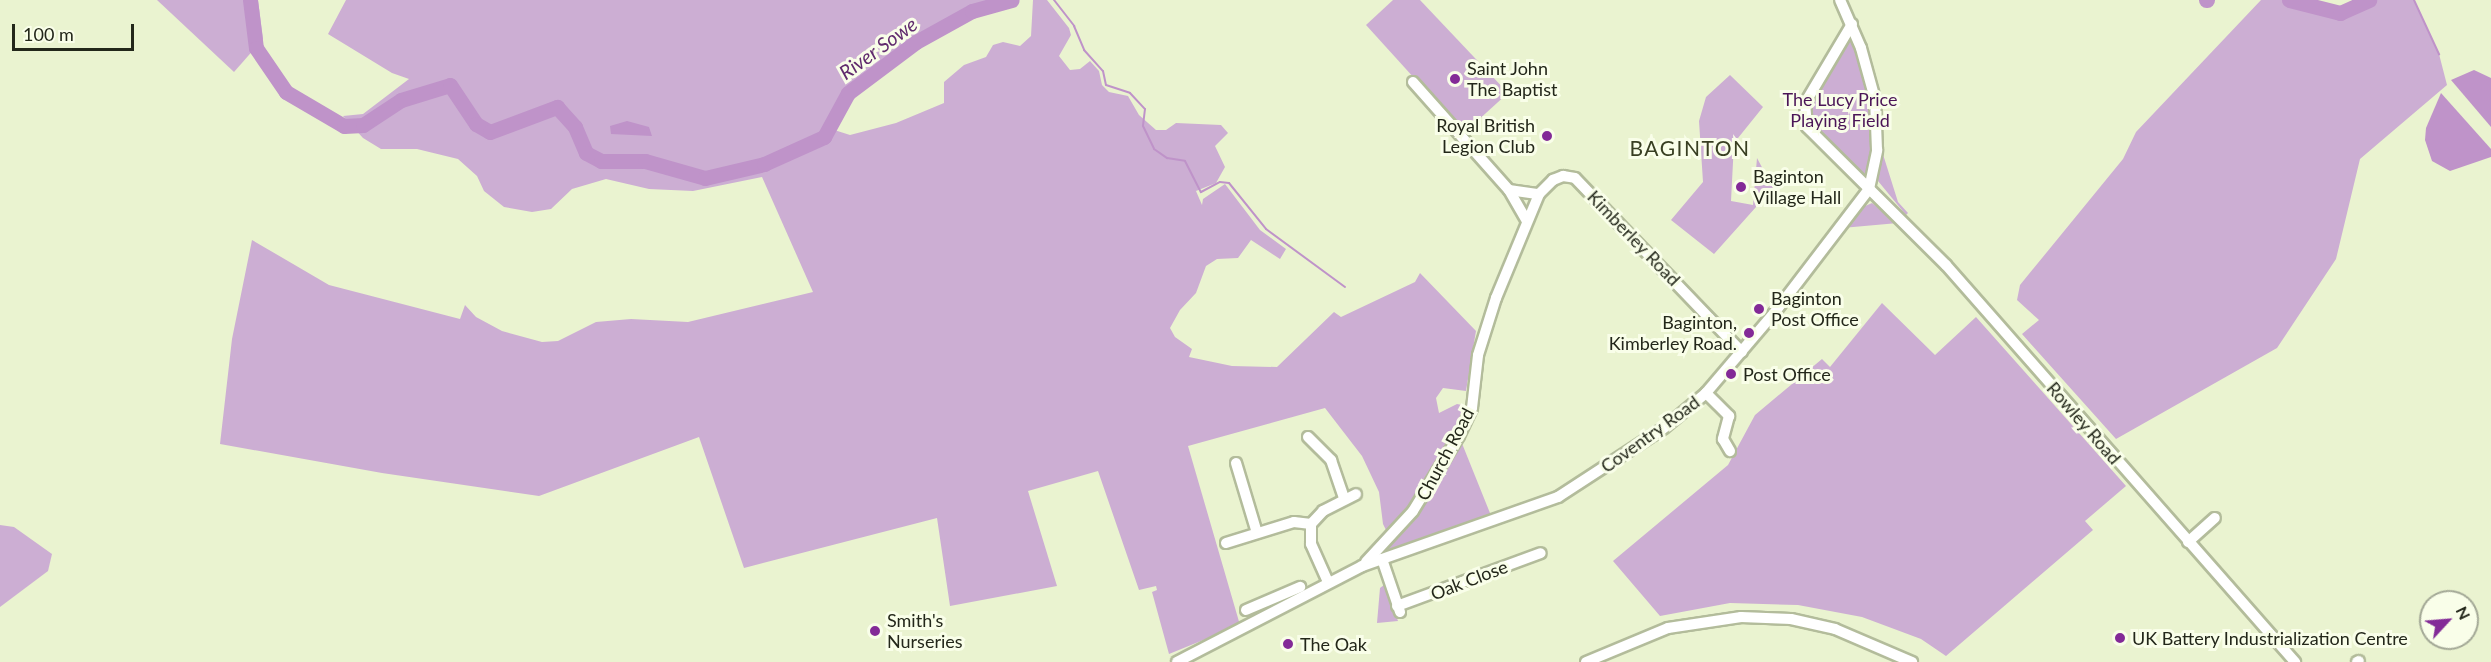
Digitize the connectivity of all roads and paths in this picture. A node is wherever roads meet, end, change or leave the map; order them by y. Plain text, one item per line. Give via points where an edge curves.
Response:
1 (1840, 0) edge
2 (1852, 24) junction
3 (1413, 82) dead end
4 (1869, 189) junction
5 (1509, 190) junction
6 (1539, 194) junction
7 (1527, 221) junction
8 (1742, 352) junction
9 (1706, 393) junction
10 (1308, 437) dead end
11 (1730, 451) dead end
12 (1236, 463) dead end
13 (1356, 494) dead end
14 (1344, 498) junction
15 (2215, 518) dead end
16 (1311, 524) junction
17 (1257, 533) junction
18 (2188, 542) junction
19 (1227, 543) dead end
20 (1541, 553) dead end
21 (1382, 560) junction
22 (1362, 566) junction
23 (1328, 582) junction
24 (1300, 587) dead end
25 (1266, 602) junction
26 (1246, 610) dead end
27 (1271, 615) junction
28 (1177, 662) edge
29 (1586, 662) edge
30 (1912, 662) edge
31 (2295, 662) edge

1 - 2 street, Coventry Road
2 - 4 street, Coventry Road via 1875,99 1878,127
2 - 4 street, Rowley Road via 1805,103 1803,115 1807,127
3 - 5 street
4 - 8 street, Coventry Road
4 - 18 street, Rowley Road via 1946,265
5 - 6 street
5 - 7 street
6 - 7 street, Kimberley Road
6 - 8 street, Kimberley Road via 1553,180 1563,176 1575,178
7 - 22 street, Church Road via 1486,326 1472,408 1459,436 1413,511
8 - 9 street, Coventry Road
9 - 11 street via 1729,416 1723,440
9 - 21 street, Coventry Road via 1664,428 1558,497
10 - 14 street via 1330,460
12 - 17 street
13 - 14 street
14 - 16 street
15 - 18 street
16 - 17 street via 1294,522
16 - 23 street via 1311,544
17 - 19 street
18 - 31 street, Rowley Road
20 - 21 street, Oak Close via 1399,609
21 - 22 street, Coventry Road
22 - 23 street, Coventry Road
23 - 27 street, Coventry Road
24 - 25 street
25 - 26 street
25 - 27 street
27 - 28 street, Coventry Road
29 - 30 street via 1668,628 1741,617 1791,619 1835,629

